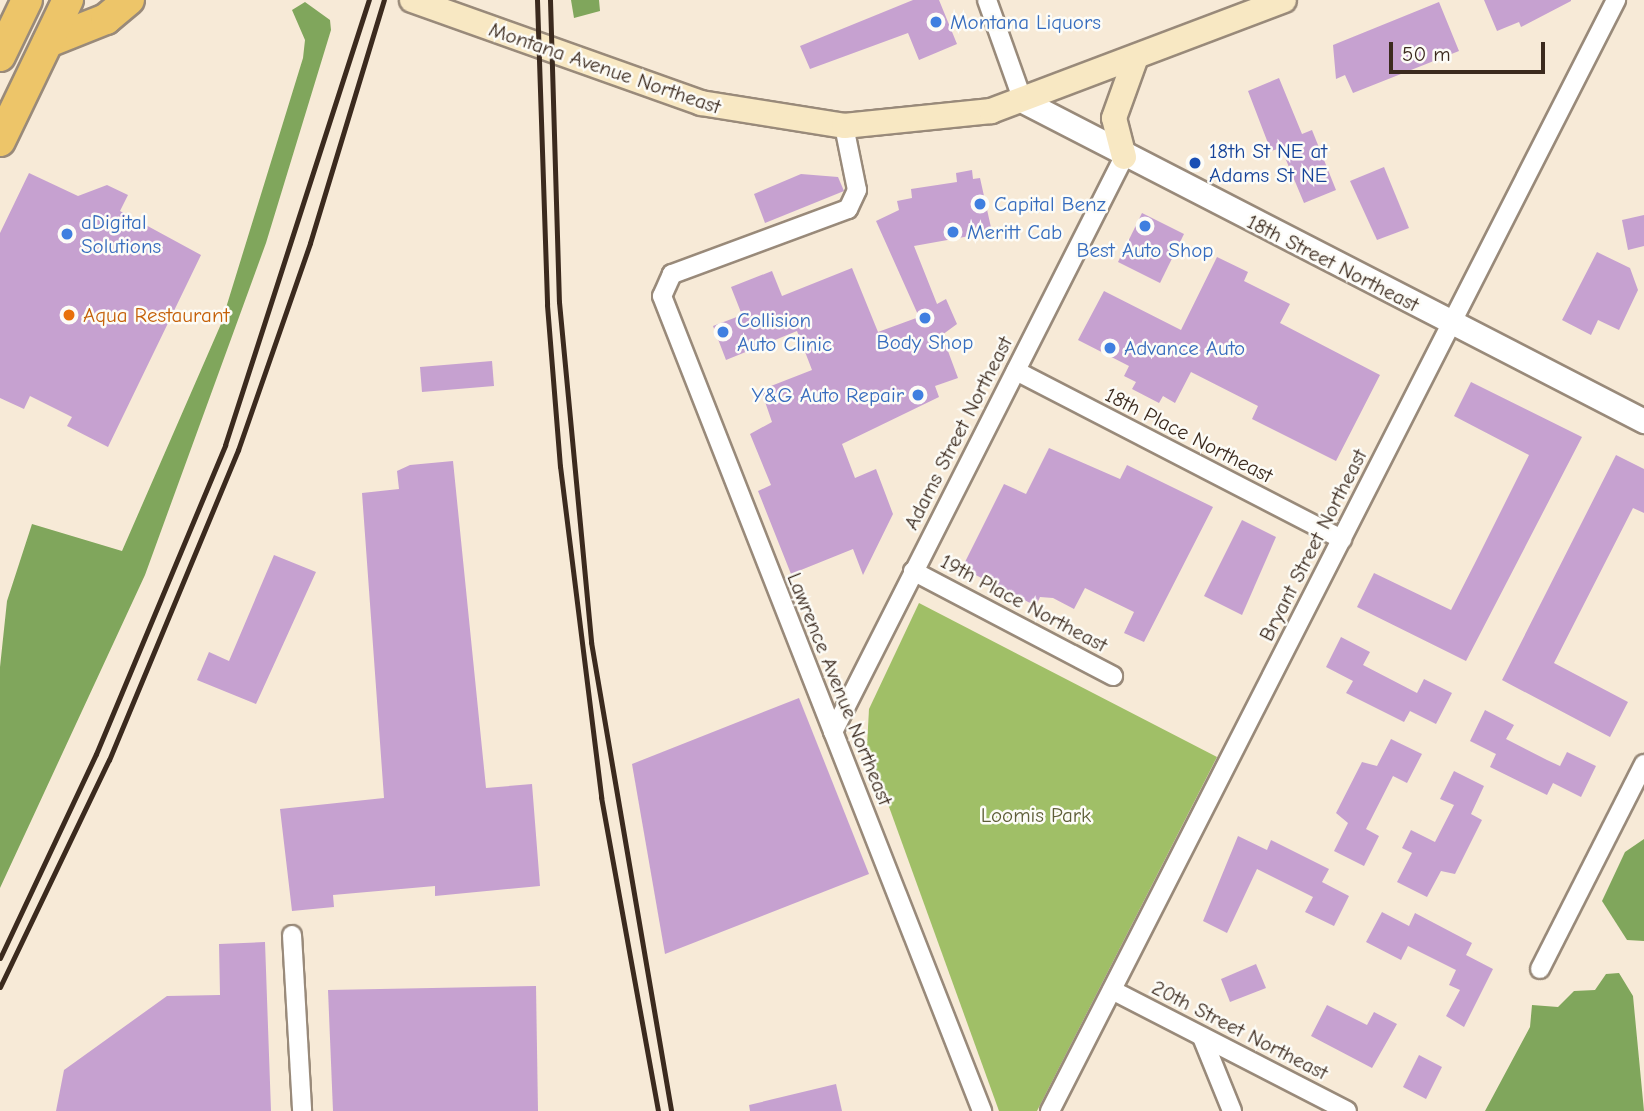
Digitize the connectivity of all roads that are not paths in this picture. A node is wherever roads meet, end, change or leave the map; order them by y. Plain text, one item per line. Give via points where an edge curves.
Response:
1 (27, 0) edge
2 (68, 0) edge
3 (129, 0) edge
4 (412, 0) edge
5 (986, 0) edge
6 (1284, 0) edge
7 (1616, 0) edge
8 (48, 42) junction
9 (0, 56) edge
10 (1136, 57) junction
11 (1023, 102) junction
12 (844, 126) junction
13 (0, 141) edge
14 (1125, 157) junction
15 (1452, 323) junction
16 (1016, 371) junction
17 (1644, 421) edge
18 (1342, 539) junction
19 (913, 571) junction
20 (1113, 676) dead end
21 (833, 732) junction
22 (1644, 764) edge
23 (292, 934) dead end
24 (1540, 969) dead end
25 (1112, 990) junction
26 (1202, 1037) junction
27 (302, 1111) edge
28 (982, 1111) edge
29 (1050, 1111) edge
30 (1231, 1111) edge
31 (1347, 1111) edge

1 - 9 highway
2 - 8 highway
3 - 8 highway via 106,19
4 - 12 main road, Montana Avenue Northeast via 701,103
5 - 11 street
6 - 10 main road, Montana Avenue Northeast
7 - 15 street, Bryant Street Northeast
8 - 13 highway
10 - 11 main road, Montana Avenue Northeast
10 - 14 main road via 1114,118
11 - 12 main road, Montana Avenue Northeast via 944,120
11 - 14 street, 18th Street Northeast
12 - 21 street, Lawrence Avenue Northeast via 857,190 848,209 665,282 664,303
14 - 15 street, 18th Street Northeast
14 - 16 street, Adams Street Northeast
15 - 17 street, 18th Street Northeast
15 - 18 street, Bryant Street Northeast
16 - 18 street, 18th Place Northeast
16 - 19 street, Adams Street Northeast
18 - 25 street, Bryant Street Northeast
19 - 20 street, 19th Place Northeast
19 - 21 street, Adams Street Northeast
21 - 28 street, Lawrence Avenue Northeast
22 - 24 street
23 - 27 street
25 - 26 street, 20th Street Northeast
25 - 29 street, Bryant Street Northeast
26 - 30 street
26 - 31 street, 20th Street Northeast

